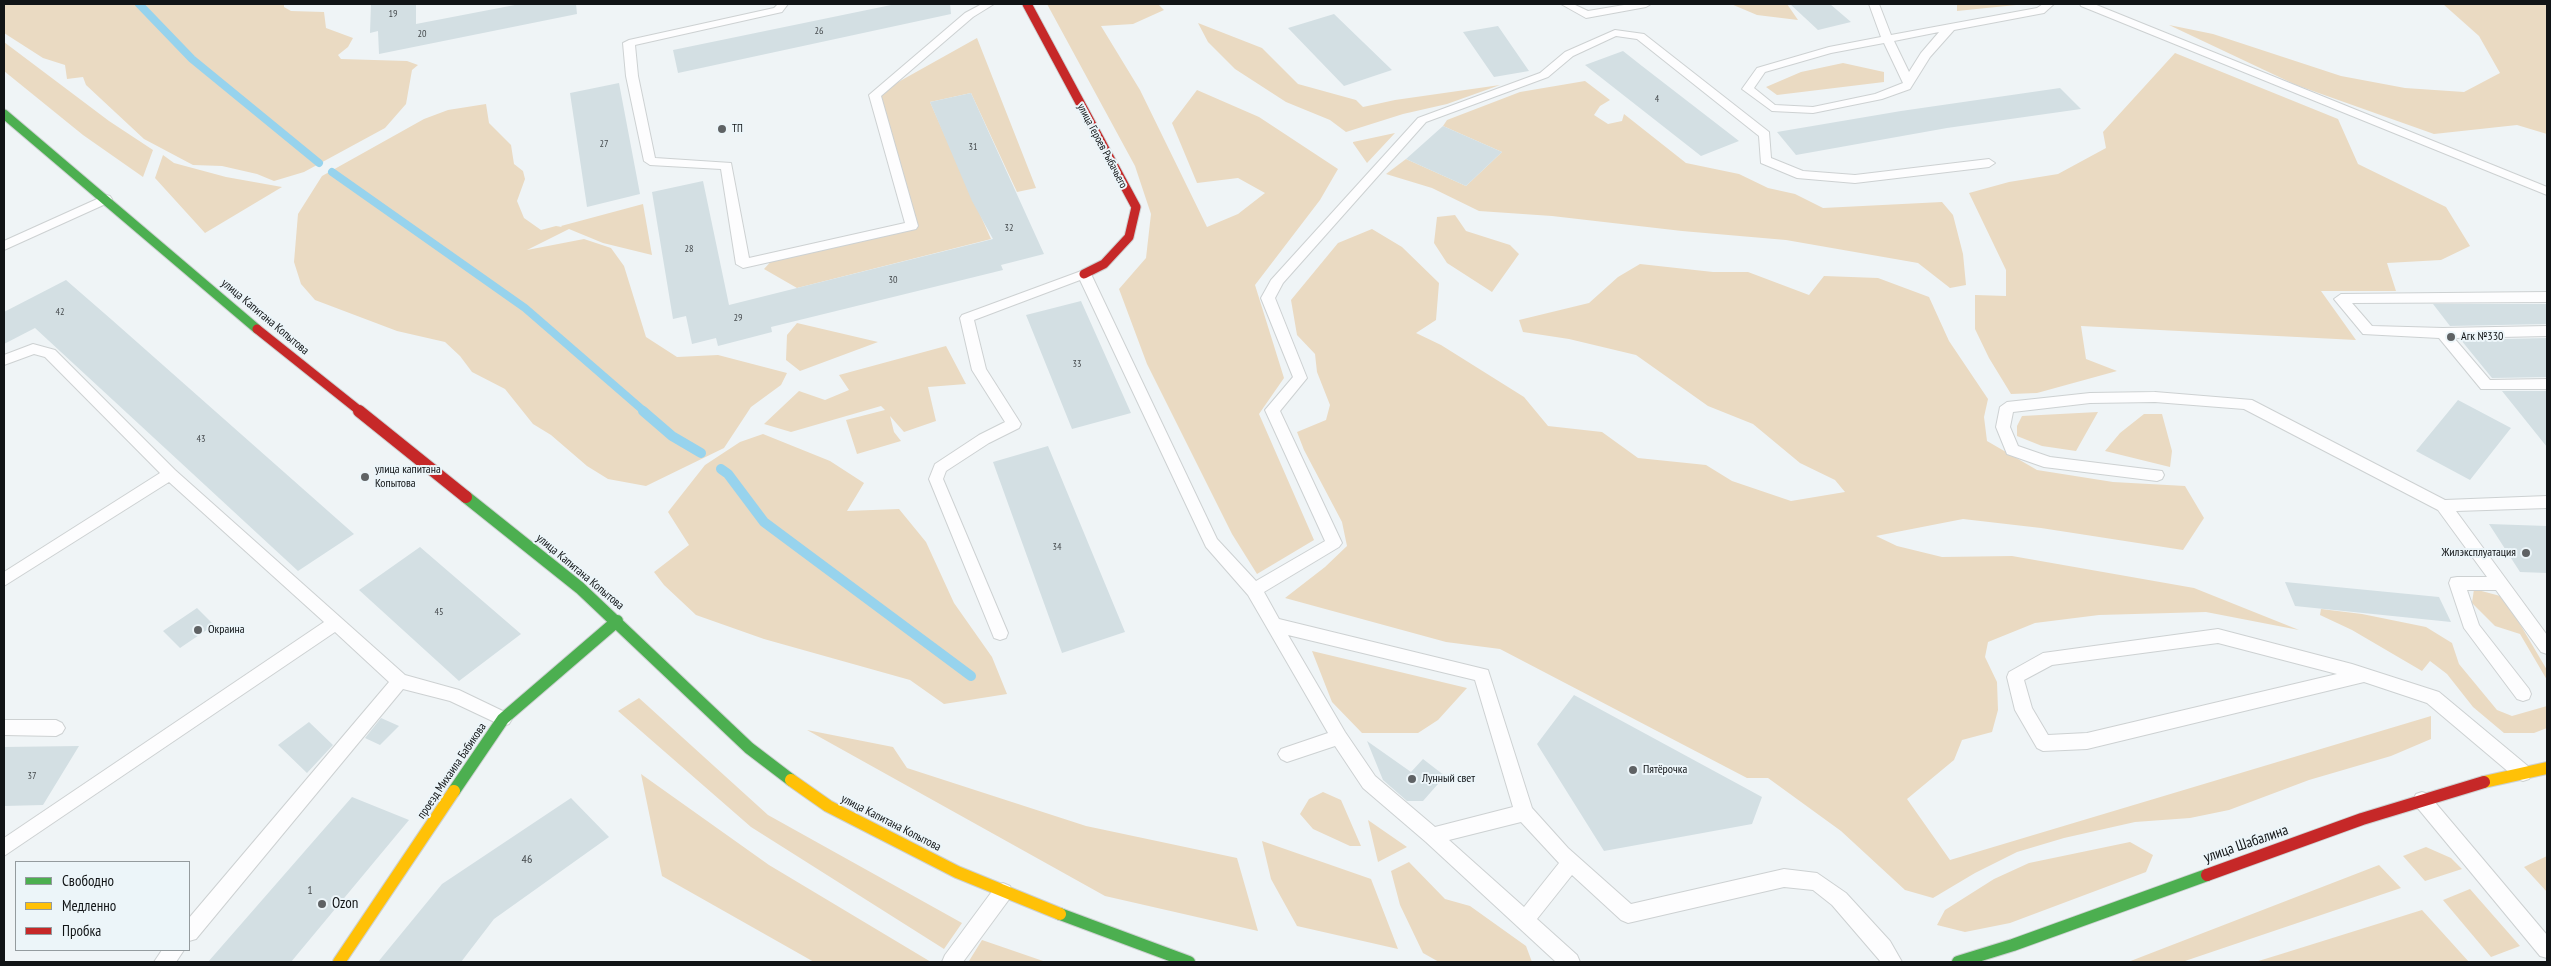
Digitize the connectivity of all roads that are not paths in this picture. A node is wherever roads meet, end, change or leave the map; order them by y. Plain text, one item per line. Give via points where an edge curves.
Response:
1 (783, 4) edge
2 (989, 4) edge
3 (1027, 4) edge
4 (1566, 4) edge
5 (1646, 4) edge
6 (1874, 4) edge
7 (2049, 4) edge
8 (2085, 4) edge
9 (1950, 28) junction
10 (1887, 39) junction
11 (1908, 82) junction
12 (4, 114) edge
13 (1988, 164) dead end
14 (2547, 190) edge
15 (106, 199) junction
16 (4, 246) edge
17 (1084, 274) junction
18 (2547, 296) edge
19 (2547, 331) edge
20 (2443, 333) junction
21 (4, 360) edge
22 (2547, 384) edge
23 (170, 474) junction
24 (2157, 475) dead end
25 (2547, 502) edge
26 (2443, 506) junction
27 (4, 580) edge
28 (2500, 584) junction
29 (1254, 590) junction
30 (617, 622) junction
31 (335, 623) junction
32 (1273, 624) junction
33 (1000, 633) dead end
34 (2547, 647) edge
35 (2364, 675) junction
36 (400, 681) junction
37 (2523, 694) dead end
38 (503, 719) junction
39 (4, 728) edge
40 (56, 728) dead end
41 (1339, 737) junction
42 (1287, 754) dead end
43 (2547, 768) edge
44 (2523, 773) junction
45 (2422, 800) junction
46 (1524, 813) junction
47 (1432, 836) junction
48 (4, 848) edge
49 (1571, 862) junction
50 (1003, 892) junction
51 (1525, 920) junction
52 (190, 931) edge
53 (2547, 949) edge
54 (173, 951) edge
55 (164, 962) edge
56 (339, 962) edge
57 (952, 962) edge
58 (1189, 962) edge
59 (1570, 962) edge
60 (1892, 962) edge
61 (1958, 962) edge

1 - 2 lane via 778,10 629,43 632,76 650,161 726,166 743,264 912,226 875,95 969,15
3 - 17 main road, улица Героев Рыбачьего via 1136,207 1129,237 1104,264
4 - 5 lane via 1586,15
6 - 10 lane
7 - 9 lane via 2040,11
8 - 14 lane
9 - 10 lane
9 - 11 lane via 1924,55
10 - 11 lane
10 - 11 lane via 1830,50 1761,70 1748,89 1772,108 1812,110 1878,97 1906,87
12 - 15 main road, улица Капитана Копытова
13 - 29 lane via 1855,179 1802,175 1765,160 1765,134 1640,36 1615,33 1569,54 1544,75 1422,120 1278,280 1268,298 1300,378 1272,410 1334,542
15 - 16 lane
15 - 30 main road, улица Капитана Копытова via 247,321 580,588
17 - 29 lane via 1211,543
17 - 33 lane via 967,318 979,370 1014,424 940,468 936,479
18 - 20 lane via 2341,299 2368,331
19 - 20 lane
20 - 22 lane via 2486,384
21 - 23 lane via 33,350 50,353
23 - 27 lane
23 - 31 lane
24 - 26 lane via 2050,464 2012,450 2003,428 2007,407 2090,398 2163,398 2247,404
25 - 26 lane
26 - 28 lane
28 - 34 lane
28 - 37 lane via 2457,584 2472,628
29 - 32 lane
30 - 38 main road, проезд Михаила Бабикова
30 - 50 main road, улица Капитана Копытова via 750,748 820,801 872,830
31 - 36 lane
31 - 48 lane
32 - 41 lane
32 - 46 lane via 1482,675
35 - 35 lane via 2218,636 2049,658 2015,677 2024,710 2043,743 2087,741
35 - 44 lane via 2434,696
36 - 38 lane via 453,694
36 - 52 lane
38 - 56 main road, проезд Михаила Бабикова
39 - 40 lane
41 - 42 lane
41 - 47 lane via 1369,782
43 - 44 main road, улица Шабалина
44 - 45 main road, улица Шабалина
45 - 53 lane
45 - 61 main road, улица Шабалина via 2013,946
46 - 47 lane
46 - 49 lane
47 - 51 lane
49 - 51 lane
49 - 60 lane via 1628,914 1784,878 1817,882 1839,899
50 - 57 lane
50 - 58 main road, улица Капитана Копытова
51 - 59 lane
54 - 55 lane

